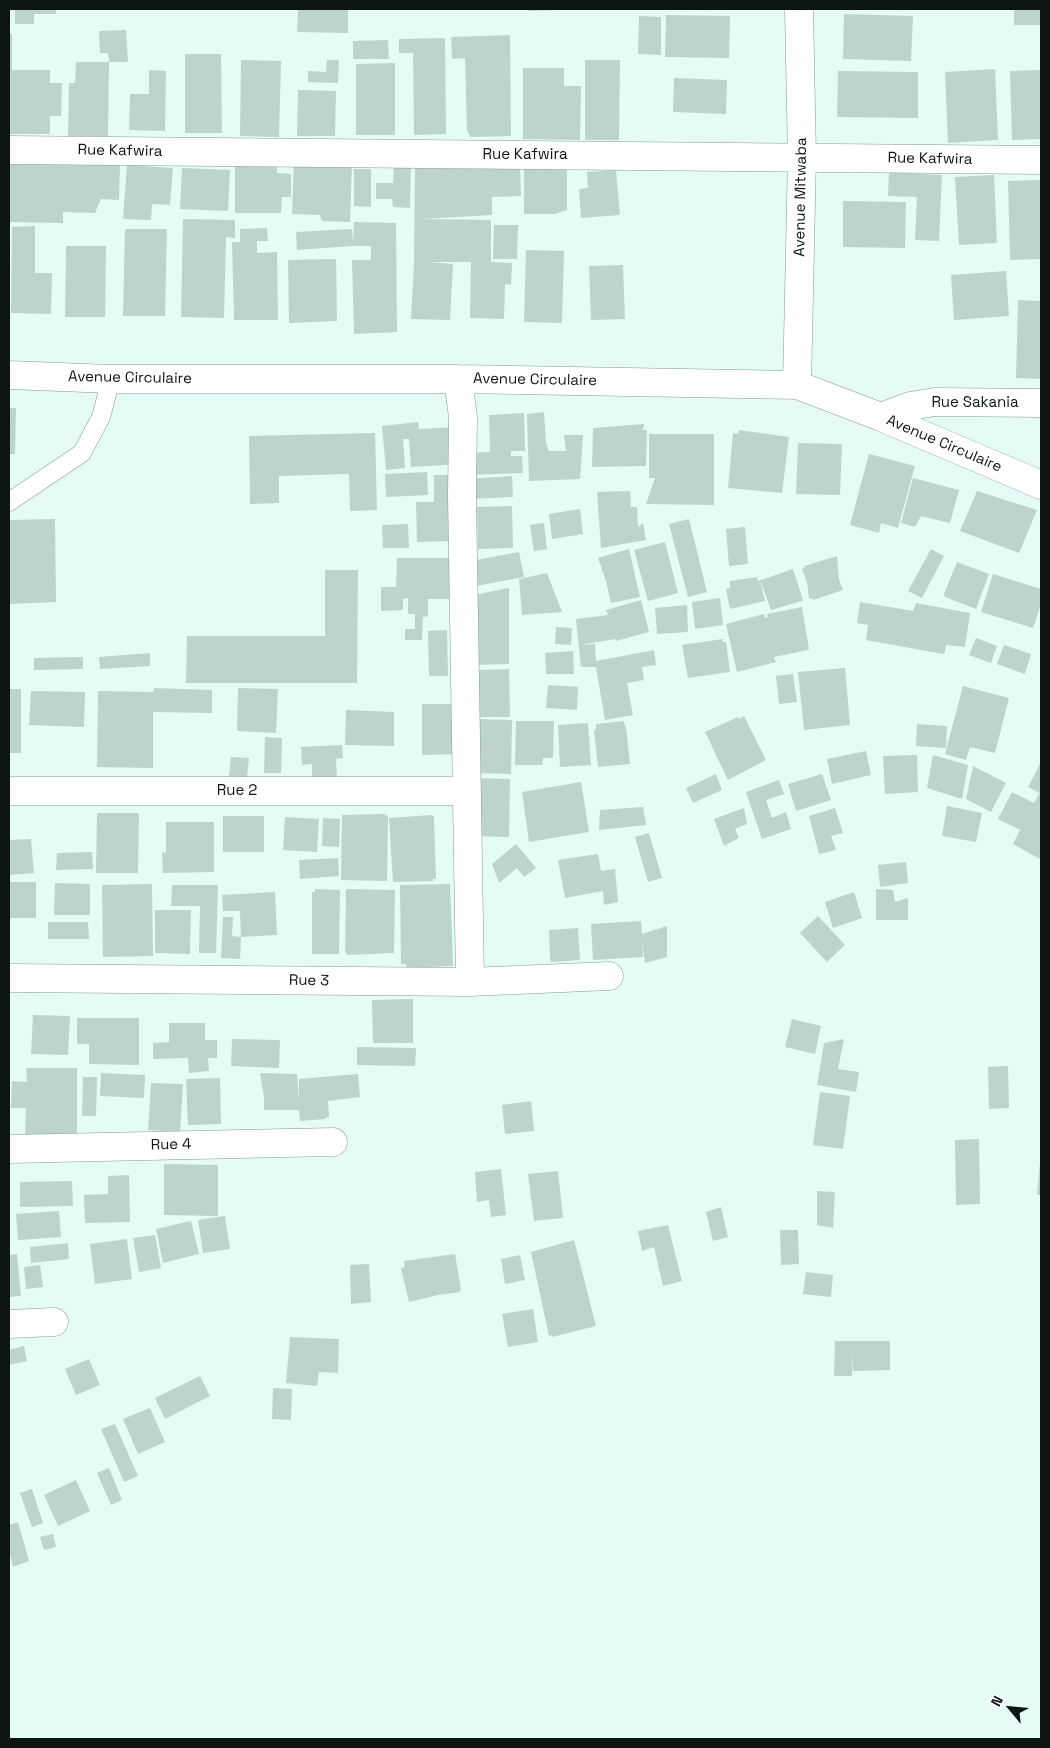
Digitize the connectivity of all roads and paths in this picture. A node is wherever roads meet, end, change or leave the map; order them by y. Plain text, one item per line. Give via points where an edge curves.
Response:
1 (799, 9) edge
2 (9, 150) edge
3 (802, 157) junction
4 (1041, 160) edge
5 (9, 376) edge
6 (111, 379) junction
7 (458, 379) junction
8 (797, 385) junction
9 (1041, 403) edge
10 (881, 417) junction
11 (1041, 485) edge
12 (9, 502) edge
13 (9, 791) edge
14 (466, 791) junction
15 (609, 976) dead end
16 (9, 978) edge
17 (470, 982) junction
18 (333, 1142) dead end
19 (9, 1149) edge
20 (54, 1322) dead end
21 (9, 1324) edge

1 - 3 street, Avenue Mitwaba
2 - 3 street, Rue Kafwira
3 - 4 street, Rue Kafwira
3 - 8 street, Avenue Mitwaba
5 - 6 street, Avenue Circulaire
6 - 7 street, Avenue Circulaire
6 - 12 lane via 101,417 82,453
7 - 8 street, Avenue Circulaire
7 - 14 street via 463,417
8 - 10 street, Avenue Circulaire
9 - 10 street, Rue Sakania via 934,402 910,406
10 - 11 street, Avenue Circulaire
13 - 14 street, Rue 2
14 - 17 street
15 - 17 street, Rue 3
16 - 17 street, Rue 3
18 - 19 street, Rue 4
20 - 21 street

